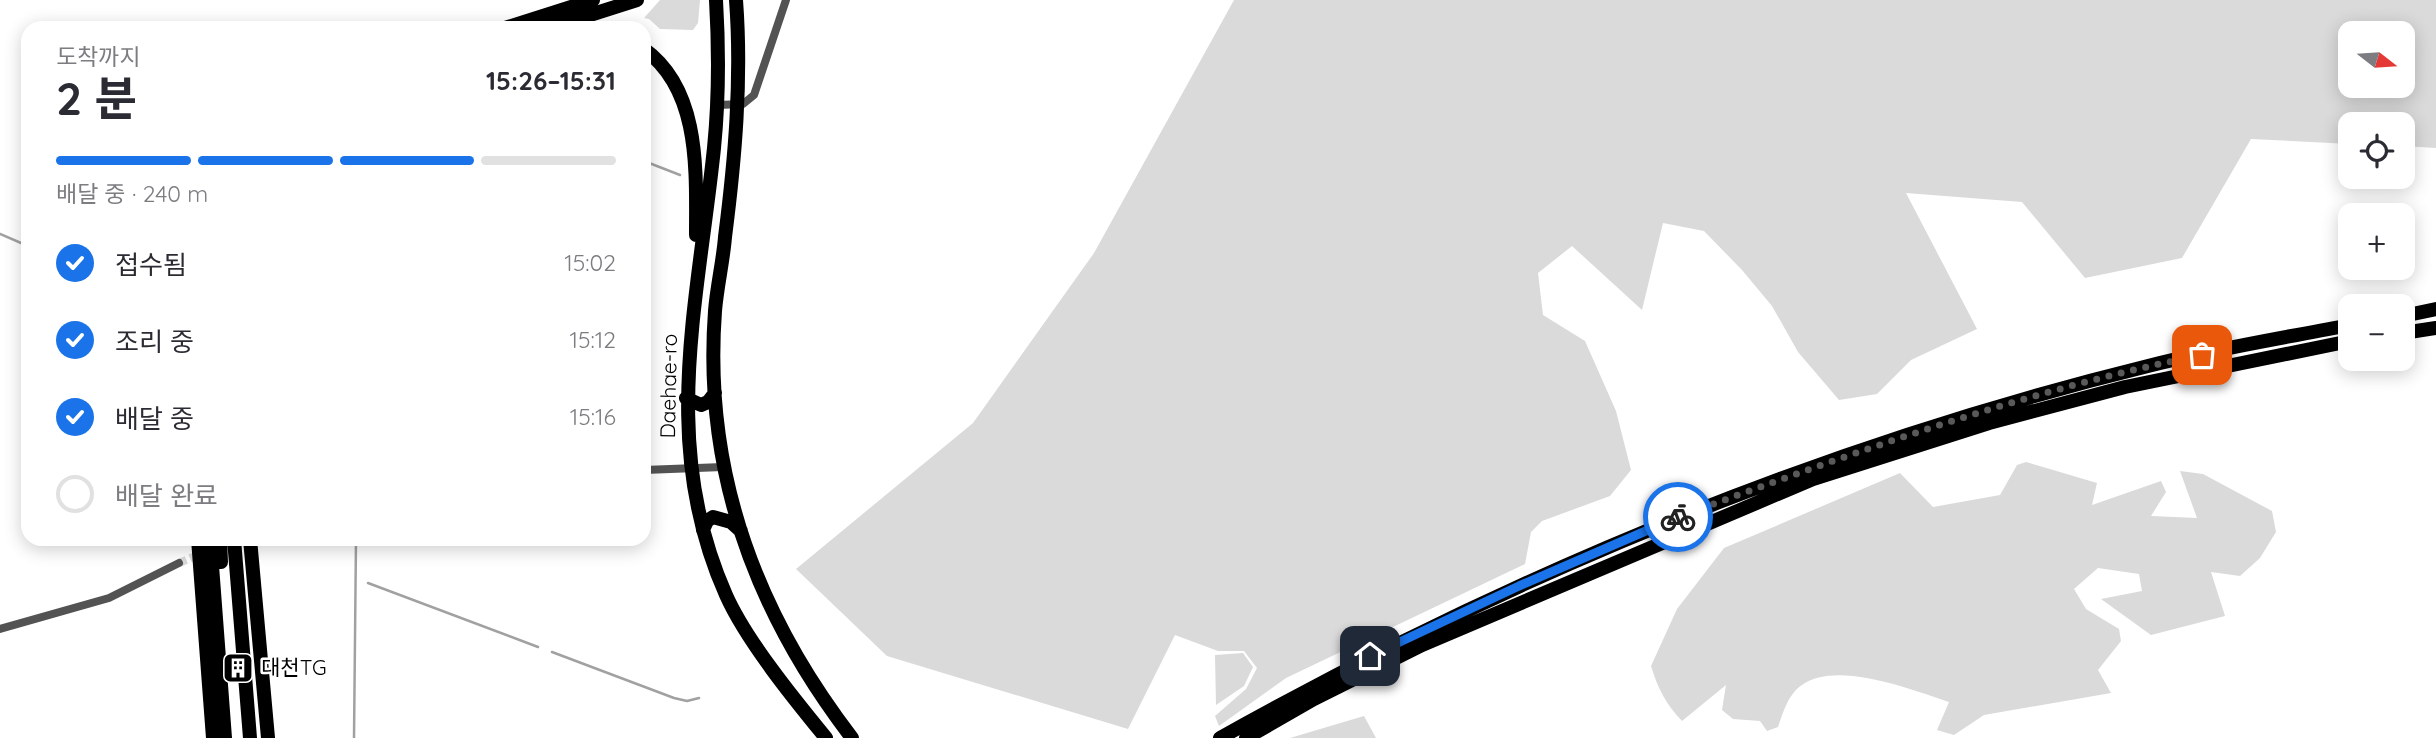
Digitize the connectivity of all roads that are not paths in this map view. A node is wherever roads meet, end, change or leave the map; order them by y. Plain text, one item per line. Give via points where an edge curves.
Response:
1 (580, 0) edge
2 (593, 0) edge
3 (637, 0) edge
4 (716, 0) edge
5 (736, 0) edge
6 (786, 0) edge
7 (563, 9) junction
8 (526, 21) edge
9 (572, 21) edge
10 (651, 55) edge
11 (718, 105) junction
12 (738, 105) junction
13 (694, 299) junction
14 (2436, 309) edge
15 (2415, 313) edge
16 (2338, 328) edge
17 (2436, 328) edge
18 (2415, 331) edge
19 (2338, 343) edge
20 (715, 393) junction
21 (686, 398) junction
22 (723, 467) junction
23 (651, 470) edge
24 (690, 470) junction
25 (703, 530) junction
26 (742, 532) junction
27 (199, 546) edge
28 (211, 546) edge
29 (220, 546) edge
30 (235, 546) edge
31 (251, 546) edge
32 (179, 563) tunnel mouth
33 (0, 629) edge
34 (213, 738) edge
35 (225, 738) edge
36 (234, 738) edge
37 (250, 738) edge
38 (268, 738) edge
39 (826, 738) edge
40 (852, 738) edge
41 (1220, 738) edge
42 (1246, 738) edge

1 - 7 highway
2 - 7 highway
3 - 9 highway
4 - 11 highway, Daehae-ro
5 - 12 highway, Daehae-ro
6 - 12 street via 754,95
7 - 8 highway
10 - 13 highway via 680,92 691,136 696,195
11 - 12 street
11 - 13 highway, Daehae-ro
12 - 20 highway, Daehae-ro via 715,308
13 - 21 highway, Daehae-ro
14 - 15 highway
16 - 41 highway via 2149,365 2016,402 1889,440 1676,517 1346,668
17 - 18 highway
19 - 42 highway via 2125,387 1989,423 1813,479 1422,645
20 - 21 highway via 701,405
20 - 22 highway, Daehae-ro
21 - 24 highway, Daehae-ro
22 - 24 street
22 - 26 highway, Daehae-ro
23 - 24 street
24 - 25 highway, Daehae-ro
25 - 26 highway via 707,521 721,518
25 - 39 highway, Daehae-ro via 734,612
26 - 40 highway, Daehae-ro via 782,634
27 - 34 highway
28 - 35 highway
29 - 36 highway
30 - 37 highway
31 - 38 highway
32 - 33 street via 109,598

